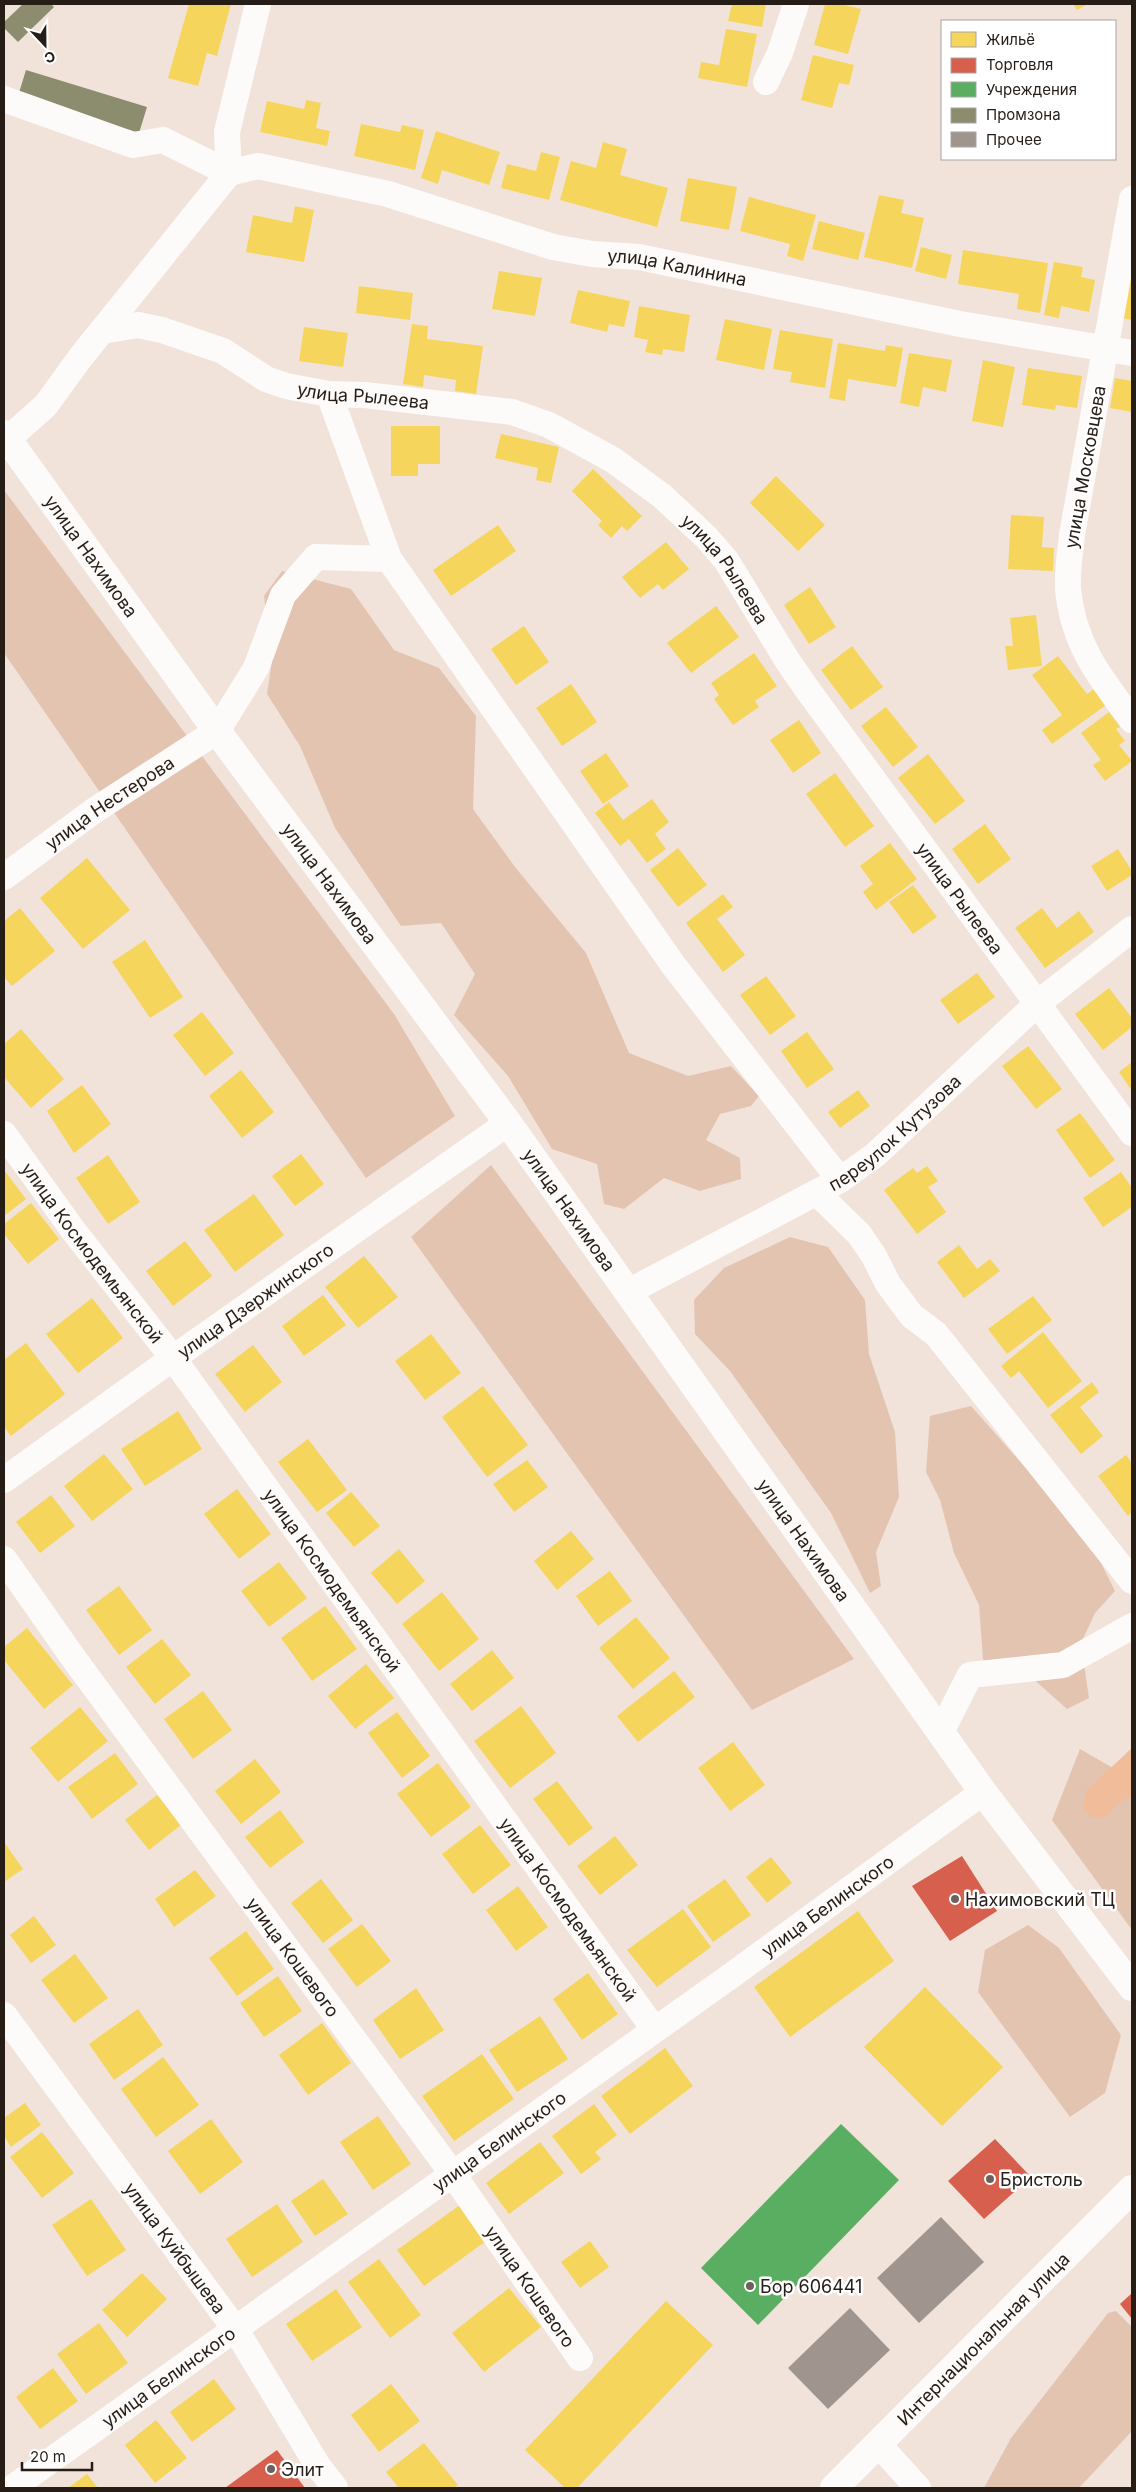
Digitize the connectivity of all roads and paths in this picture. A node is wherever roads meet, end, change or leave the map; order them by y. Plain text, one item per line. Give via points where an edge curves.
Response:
1 (258, 4) edge
2 (796, 4) edge
3 (766, 82) dead end
4 (4, 99) edge
5 (229, 173) junction
6 (1132, 199) edge
7 (102, 331) junction
8 (1106, 349) junction
9 (1132, 352) edge
10 (329, 394) junction
11 (6, 436) edge
12 (389, 559) junction
13 (1132, 720) edge
14 (217, 731) junction
15 (4, 877) edge
16 (1132, 928) edge
17 (1038, 1003) junction
18 (508, 1124) junction
19 (1132, 1132) edge
20 (4, 1134) edge
21 (840, 1180) junction
22 (817, 1192) junction
23 (628, 1292) junction
24 (173, 1358) junction
25 (4, 1480) edge
26 (4, 1559) edge
27 (1132, 1581) edge
28 (1132, 1626) edge
29 (941, 1732) junction
30 (984, 1792) junction
31 (1132, 1988) edge
32 (4, 2015) edge
33 (654, 2029) junction
34 (452, 2173) junction
35 (1132, 2189) edge
36 (236, 2330) junction
37 (580, 2358) dead end
38 (878, 2444) junction
39 (12, 2488) edge
40 (335, 2488) edge
41 (834, 2488) edge
42 (918, 2488) edge

1 - 5 street via 227,132
2 - 3 street
4 - 5 street via 133,145 163,140
5 - 7 street
5 - 8 street, улица Калинина via 258,166 388,194 553,247 639,257 960,324
6 - 8 street, улица Московцева
7 - 10 street, улица Рылеева via 138,325 162,330 223,351 266,379
7 - 11 street via 46,405
8 - 9 street, улица Калинина
8 - 13 street, улица Московцева via 1072,535 1068,587 1072,616 1091,664
10 - 12 street
10 - 17 street, улица Рылеева via 366,395 512,412 549,426 613,460 662,496 726,560 786,660
11 - 14 main road, улица Нахимова
12 - 14 street via 316,557 283,595 256,668
12 - 21 street via 674,966
14 - 15 street, улица Нестерова via 95,810
14 - 18 main road, улица Нахимова
16 - 17 street, переулок Кутузова
17 - 19 street, улица Рылеева
17 - 21 street, переулок Кутузова via 875,1155
18 - 23 main road, улица Нахимова
18 - 24 street, улица Дзержинского
20 - 24 street, улица Космодемьянской
21 - 22 street, переулок Кутузова
22 - 23 street, переулок Кутузова
22 - 27 street via 859,1234 888,1284 912,1316 936,1334
23 - 29 main road, улица Нахимова
24 - 25 street, улица Дзержинского
24 - 33 street, улица Космодемьянской
26 - 34 street, улица Кошевого
28 - 29 street via 1063,1666 970,1675
29 - 30 main road, улица Нахимова
30 - 31 main road, улица Нахимова
30 - 33 street, улица Белинского
32 - 36 street, улица Куйбышева
33 - 34 street, улица Белинского
34 - 36 street, улица Белинского
34 - 37 street, улица Кошевого
35 - 38 main road, Интернациональная улица
36 - 39 street, улица Белинского
36 - 40 street, улица Куйбышева via 318,2466
38 - 41 main road, Интернациональная улица
38 - 42 street

